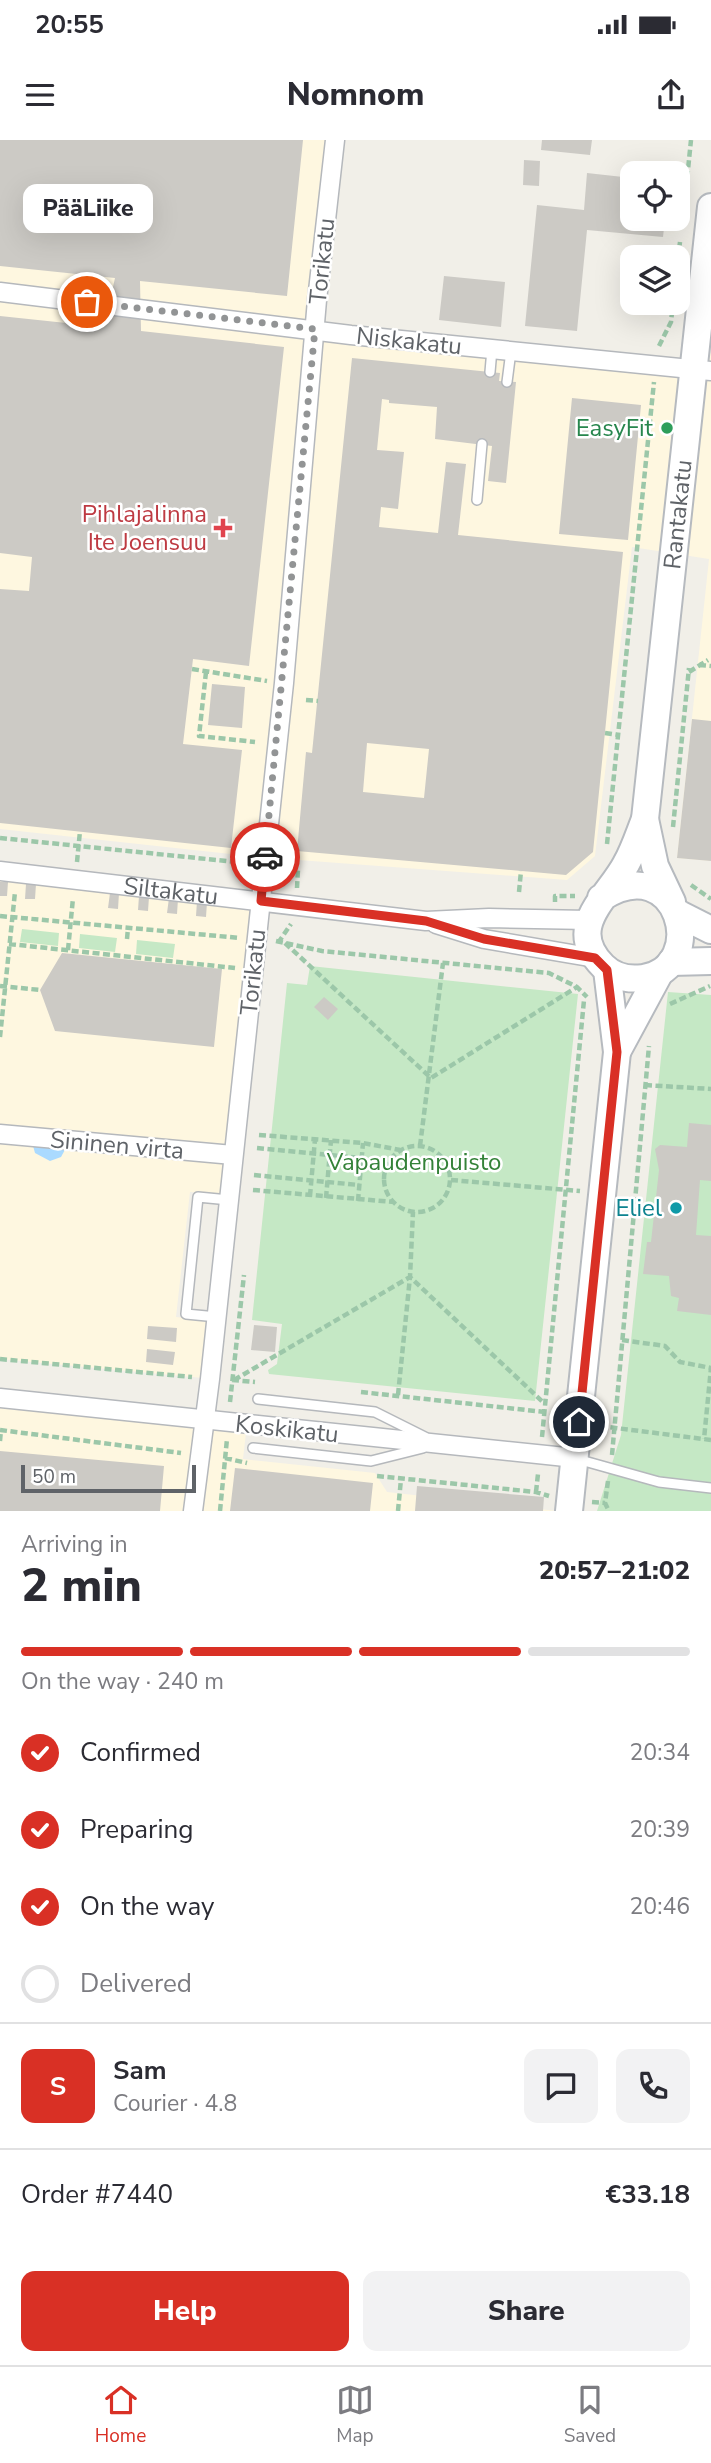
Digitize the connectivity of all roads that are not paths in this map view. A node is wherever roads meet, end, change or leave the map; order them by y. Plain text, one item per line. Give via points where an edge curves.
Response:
1 (335, 140) edge
2 (711, 207) edge
3 (0, 292) edge
4 (315, 329) junction
5 (492, 349) junction
6 (511, 351) junction
7 (702, 369) edge
8 (490, 372) dead end
9 (508, 382) dead end
10 (482, 444) dead end
11 (477, 500) dead end
12 (645, 819) junction
13 (8, 872) edge
14 (261, 901) junction
15 (591, 902) junction
16 (676, 908) junction
17 (426, 921) junction
18 (711, 930) edge
19 (711, 961) edge
20 (601, 964) junction
21 (665, 968) junction
22 (633, 1020) junction
23 (0, 1134) edge
24 (233, 1155) junction
25 (229, 1200) junction
26 (217, 1317) junction
27 (0, 1398) edge
28 (258, 1399) dead end
29 (204, 1420) junction
30 (439, 1444) junction
31 (253, 1448) dead end
32 (575, 1458) junction
33 (711, 1488) edge
34 (559, 1504) edge
35 (193, 1511) edge

1 - 4 street, Torikatu
2 - 7 main road, Rantakatu
3 - 4 street, Niskakatu
4 - 5 street, Niskakatu
4 - 14 street, Torikatu
5 - 6 street, Niskakatu
5 - 8 lane
6 - 7 street, Niskakatu
6 - 9 lane
7 - 12 main road, Rantakatu
10 - 11 lane
12 - 15 main road, Rantakatu via 626,864
12 - 16 main road, Rantakatu via 655,866
13 - 14 street, Siltakatu
14 - 17 street, Siltakatu
14 - 24 street, Torikatu via 248,939
15 - 16 main road via 618,887 638,884 657,890
15 - 17 street, Siltakatu via 489,918
15 - 20 main road via 588,939
16 - 18 main road
16 - 21 main road via 682,939
17 - 20 street, Siltakatu via 484,939
19 - 21 main road
20 - 21 main road via 620,977 634,979
20 - 22 main road
21 - 22 main road
22 - 32 main road via 617,1052
23 - 24 street, Sininen virta
24 - 25 street, Torikatu
25 - 26 street, Torikatu
25 - 26 lane via 198,1197 186,1314
26 - 29 street, Torikatu
27 - 29 street, Koskikatu
28 - 30 lane via 375,1412
29 - 30 street, Koskikatu
29 - 35 street, Torikatu
30 - 31 lane via 370,1461
30 - 32 street, Koskikatu
32 - 33 lane via 659,1482
32 - 34 main road

